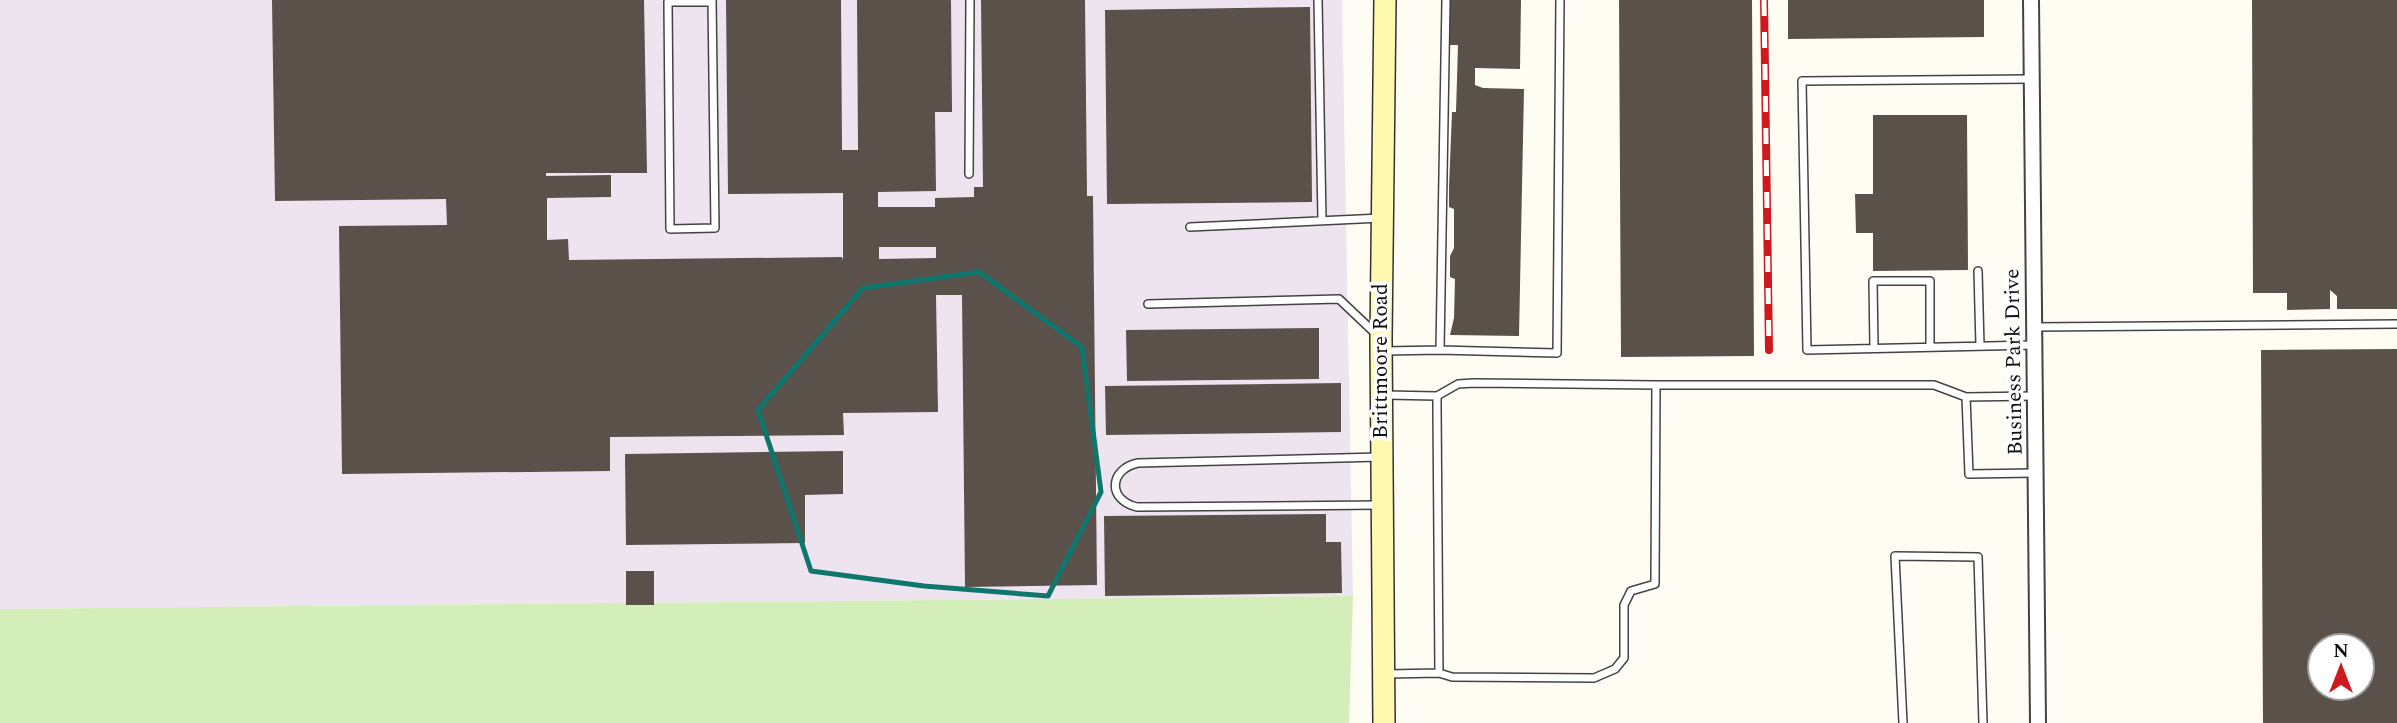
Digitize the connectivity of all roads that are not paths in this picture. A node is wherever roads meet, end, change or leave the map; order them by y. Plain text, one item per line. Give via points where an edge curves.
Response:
1 (970, 0) edge
2 (1318, 0) edge
3 (1385, 0) edge
4 (1447, 0) edge
5 (1560, 0) edge
6 (2031, 0) edge
7 (712, 1) edge
8 (2032, 79) junction
9 (969, 174) dead end
10 (1382, 218) junction
11 (1322, 220) junction
12 (1190, 227) dead end
13 (1978, 271) dead end
14 (1148, 304) dead end
15 (2397, 324) edge
16 (2034, 327) junction
17 (1381, 345) junction
18 (2034, 345) junction
19 (1980, 346) junction
20 (1930, 347) junction
21 (1874, 348) junction
22 (1440, 351) junction
23 (1656, 385) junction
24 (1381, 395) junction
25 (1437, 396) junction
26 (2035, 396) junction
27 (1966, 397) junction
28 (1381, 457) junction
29 (2036, 473) junction
30 (1381, 505) junction
31 (1439, 673) junction
32 (1383, 674) junction
33 (1384, 723) edge
34 (1903, 723) edge
35 (1983, 723) edge
36 (2038, 723) edge

1 - 9 lane
2 - 11 lane
3 - 10 main road, Brittmoore Road
4 - 22 lane
5 - 22 lane via 1557,353
6 - 8 street, Business Park Drive
7 - 7 lane via 668,2 670,229 715,228
8 - 16 street, Business Park Drive
8 - 21 lane via 1802,81 1807,350
10 - 11 lane
10 - 17 main road, Brittmoore Road
11 - 12 lane
13 - 19 lane
14 - 17 lane via 1339,299
15 - 16 lane
16 - 18 street, Business Park Drive
17 - 22 lane
17 - 24 main road, Brittmoore Road
18 - 19 lane
18 - 26 street, Business Park Drive
19 - 20 lane
20 - 21 lane
20 - 21 lane via 1930,281 1873,281
23 - 25 lane via 1474,383 1458,384
23 - 27 lane via 1934,385
23 - 31 lane via 1655,584 1631,591 1624,604 1624,658 1620,664 1594,678 1452,677
24 - 25 lane
24 - 28 main road, Brittmoore Road
25 - 31 lane
26 - 27 lane
26 - 29 street, Business Park Drive
27 - 29 lane via 1969,474
28 - 30 main road, Brittmoore Road
28 - 30 lane via 1138,463 1120,472 1115,485 1119,498 1138,507
29 - 36 street, Business Park Drive
30 - 32 main road, Brittmoore Road
31 - 32 lane
32 - 33 main road, Brittmoore Road
34 - 35 lane via 1895,556 1978,557

